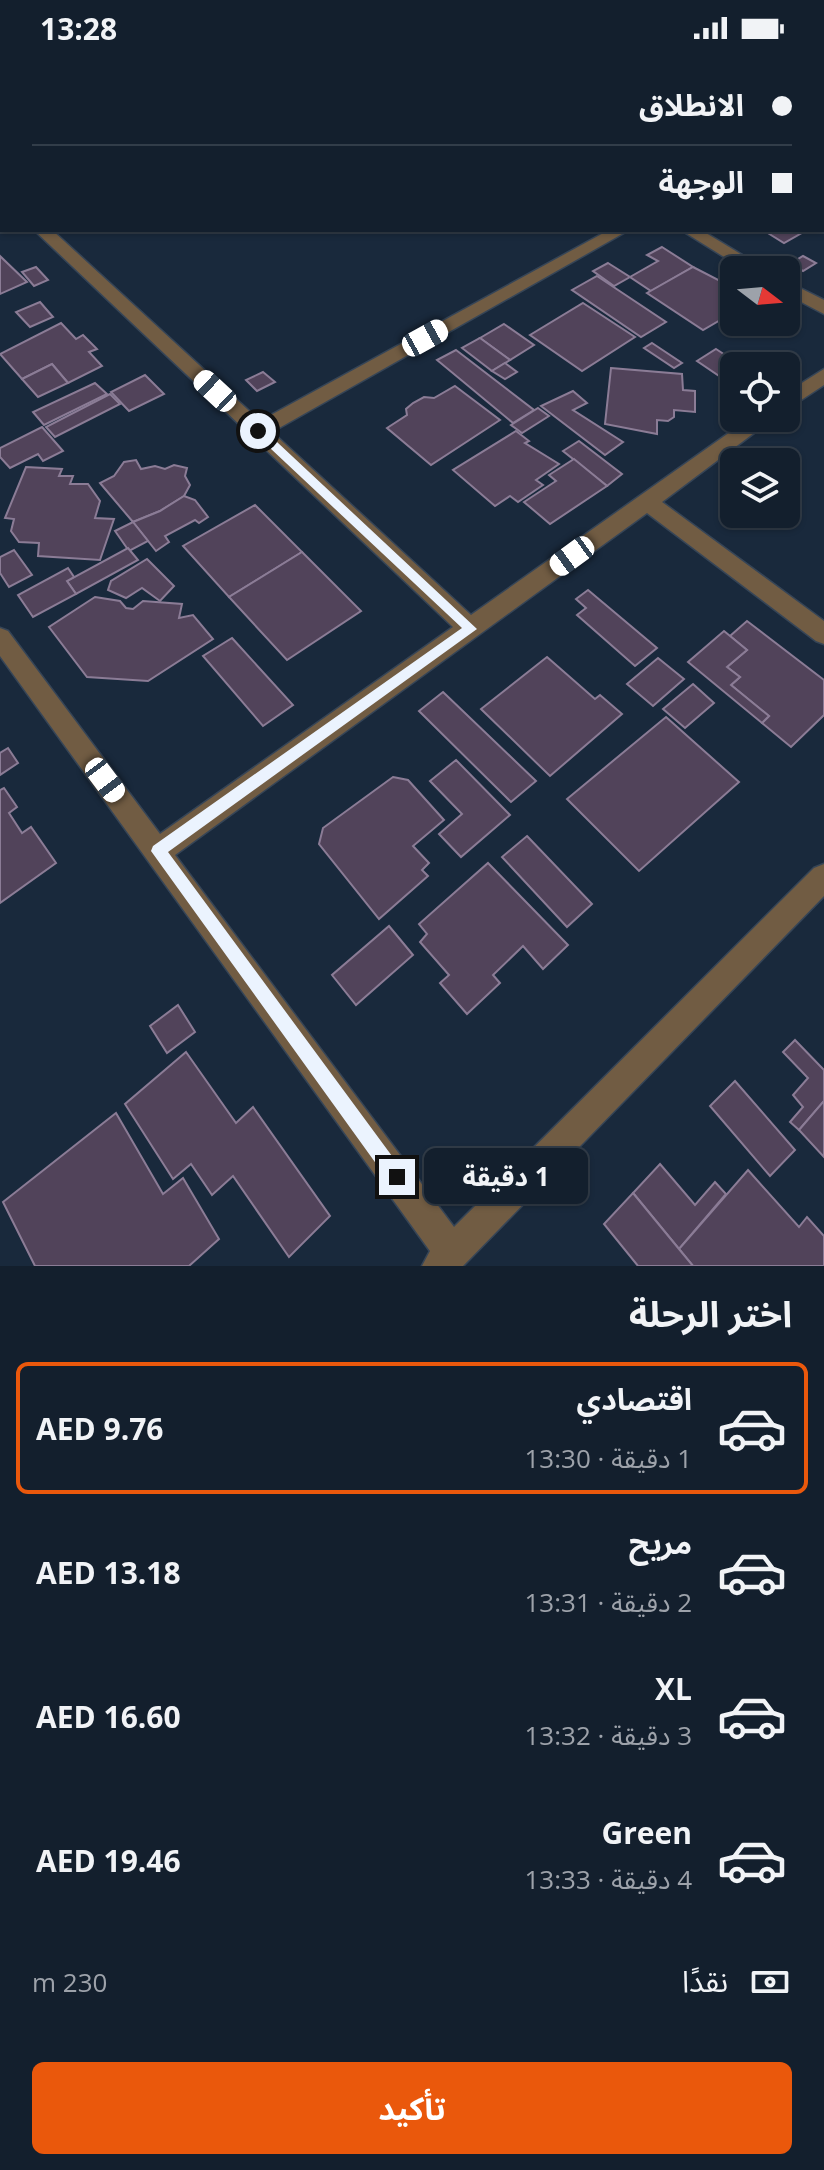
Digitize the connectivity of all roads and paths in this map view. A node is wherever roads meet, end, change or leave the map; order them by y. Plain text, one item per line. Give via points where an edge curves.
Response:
1 (44, 232) edge
2 (617, 232) edge
3 (692, 232) edge
4 (734, 256) edge
5 (800, 294) edge
6 (824, 308) edge
7 (824, 375) edge
8 (800, 393) edge
9 (258, 431) junction
10 (744, 432) edge
11 (647, 502) junction
12 (471, 629) junction
13 (824, 634) edge
14 (0, 638) edge
15 (158, 851) junction
16 (824, 877) edge
17 (445, 1259) edge

1 - 9 street
2 - 9 street
3 - 4 street
5 - 6 street
7 - 8 street
9 - 12 street
10 - 11 street
11 - 12 street
11 - 13 street
12 - 15 street
14 - 15 street
15 - 17 street
16 - 17 street

